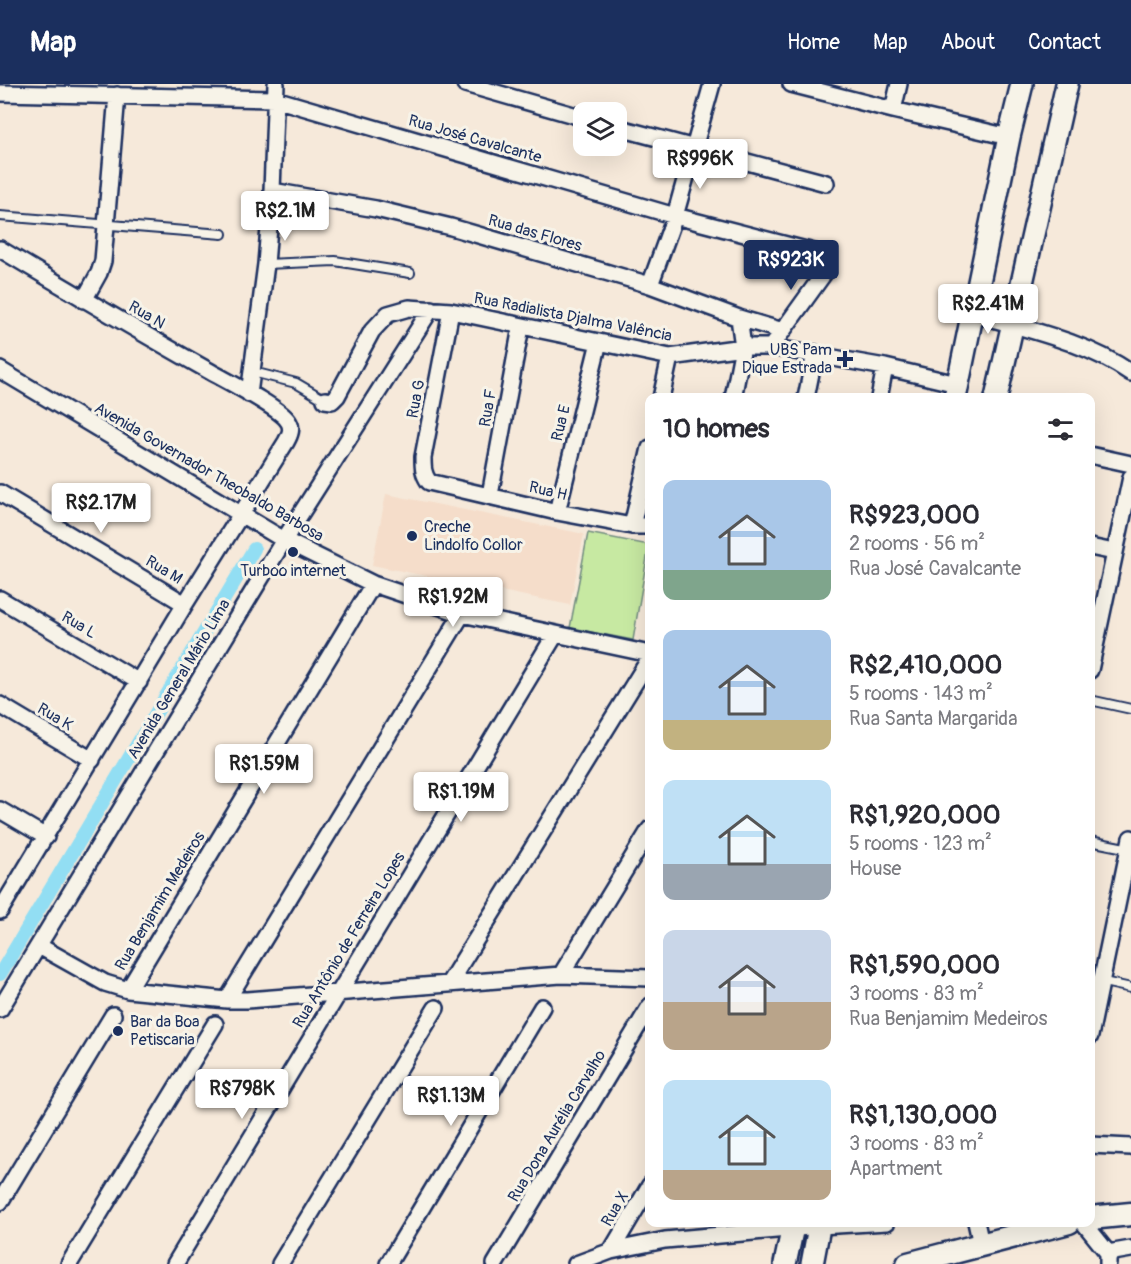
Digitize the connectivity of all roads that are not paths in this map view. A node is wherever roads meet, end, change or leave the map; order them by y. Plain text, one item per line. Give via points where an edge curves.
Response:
1 (465, 84) edge
2 (712, 84) edge
3 (791, 84) edge
4 (899, 84) edge
5 (1022, 84) edge
6 (1067, 84) edge
7 (109, 91) edge
8 (276, 92) edge
9 (0, 93) edge
10 (893, 110) junction
11 (573, 115) edge
12 (627, 130) edge
13 (1009, 137) junction
14 (695, 148) junction
15 (826, 183) dead end
16 (272, 191) junction
17 (0, 216) edge
18 (675, 216) junction
19 (107, 224) junction
20 (222, 234) dead end
21 (0, 249) edge
22 (266, 264) junction
23 (410, 273) dead end
24 (650, 285) junction
25 (84, 300) junction
26 (430, 309) junction
27 (451, 311) junction
28 (972, 313) junction
29 (739, 318) junction
30 (1012, 325) junction
31 (521, 327) junction
32 (783, 331) junction
33 (599, 342) junction
34 (743, 347) junction
35 (771, 347) junction
36 (815, 353) junction
37 (670, 357) junction
38 (885, 367) junction
39 (0, 370) edge
40 (253, 372) junction
41 (1131, 374) edge
42 (956, 391) edge
43 (662, 393) edge
44 (733, 393) edge
45 (807, 393) edge
46 (880, 393) edge
47 (997, 393) edge
48 (249, 394) junction
49 (325, 400) joint
50 (276, 411) joint
51 (1095, 456) edge
52 (1131, 464) edge
53 (645, 470) edge
54 (1131, 477) edge
55 (438, 486) joint
56 (0, 493) edge
57 (490, 495) junction
58 (557, 512) junction
59 (248, 518) junction
60 (632, 526) junction
61 (645, 526) edge
62 (282, 539) junction
63 (1095, 548) edge
64 (1114, 552) junction
65 (372, 584) junction
66 (0, 599) edge
67 (185, 604) junction
68 (462, 614) junction
69 (1095, 633) edge
70 (555, 635) junction
71 (645, 655) edge
72 (645, 664) edge
73 (139, 682) junction
74 (1095, 701) edge
75 (0, 705) edge
76 (1131, 709) edge
77 (92, 760) junction
78 (0, 810) edge
79 (46, 837) junction
80 (645, 837) edge
81 (1095, 842) edge
82 (1130, 845) edge
83 (0, 911) edge
84 (39, 946) junction
85 (561, 975) junction
86 (645, 978) edge
87 (1096, 980) edge
88 (449, 982) junction
89 (1131, 988) edge
90 (128, 990) junction
91 (338, 993) junction
92 (227, 1000) junction
93 (542, 1007) dead end
94 (436, 1008) dead end
95 (0, 1009) edge
96 (645, 1014) edge
97 (113, 1015) dead end
98 (215, 1024) dead end
99 (1095, 1145) edge
100 (1131, 1148) edge
101 (645, 1193) edge
102 (0, 1202) edge
103 (1131, 1214) edge
104 (1095, 1218) edge
105 (758, 1227) edge
106 (794, 1227) edge
107 (819, 1227) edge
108 (1028, 1227) edge
109 (1086, 1227) edge
110 (723, 1229) edge
111 (979, 1233) edge
112 (1131, 1249) edge
113 (611, 1251) junction
114 (1108, 1258) edge
115 (69, 1264) edge
116 (175, 1264) edge
117 (280, 1264) edge
118 (388, 1264) edge
119 (495, 1264) edge
120 (576, 1264) edge
121 (785, 1264) edge
122 (812, 1264) edge
123 (908, 1264) edge

1 - 11 street
2 - 14 street
3 - 10 street
4 - 10 street
5 - 13 street
6 - 30 street
7 - 8 street, Rua José Cavalcante
7 - 9 street, Rua José Cavalcante
7 - 19 street
8 - 16 street
8 - 18 street, Rua José Cavalcante
10 - 13 street
12 - 14 street
13 - 28 street
14 - 15 street
14 - 18 street
16 - 22 street
16 - 24 street, Rua das Flores via 451,227
17 - 19 lane
18 - 24 street
18 - 32 street, Rua José Cavalcante via 825,258 825,272
19 - 20 lane
19 - 25 street via 103,261
21 - 25 street, Rua N
22 - 23 lane via 335,261
22 - 40 street
24 - 29 street, Rua das Flores
25 - 48 street, Rua N
26 - 27 street, Rua Radialista Djalma Valência
26 - 49 street, Rua Radialista Djalma Valência via 409,308 388,314 372,331 337,396 332,401
26 - 62 street, Avenida General Mário Lima
27 - 31 street, Rua Radialista Djalma Valência
27 - 55 street, Rua G via 423,457 425,477
28 - 30 street
28 - 42 street
29 - 32 street, Rua das Flores
29 - 34 street
30 - 41 street via 1096,354
30 - 47 street
31 - 33 street, Rua Radialista Djalma Valência
31 - 57 street, Rua F
32 - 35 street, Rua José Cavalcante
33 - 37 street, Rua Radialista Djalma Valência
33 - 58 street, Rua E
34 - 35 street, Rua Radialista Djalma Valência
34 - 37 street, Rua Radialista Djalma Valência
34 - 44 street
35 - 36 street, Rua Radialista Djalma Valência
36 - 38 street, Rua Radialista Djalma Valência
36 - 45 street
37 - 43 street
38 - 42 street, Rua Radialista Djalma Valência
38 - 46 street
39 - 59 street, Avenida Governador Theobaldo Barbosa
40 - 48 street
40 - 49 lane via 296,383
48 - 50 street, Rua N
50 - 59 street, Avenida General Mário Lima via 289,422 290,435
51 - 52 street
53 - 60 street
54 - 64 street
55 - 57 street, Rua H
56 - 67 street, Rua M
57 - 58 street, Rua H
58 - 60 street, Rua H
59 - 62 street, Avenida Governador Theobaldo Barbosa
59 - 67 street, Avenida General Mário Lima
60 - 61 street, Rua H
62 - 65 street, Avenida Governador Theobaldo Barbosa
62 - 84 street, Avenida General Mário Lima
63 - 64 street
64 - 69 street
65 - 68 street, Avenida Governador Theobaldo Barbosa
65 - 90 street, Rua Benjamim Medeiros
66 - 73 street, Rua L
67 - 73 street, Avenida General Mário Lima
68 - 70 street, Avenida Governador Theobaldo Barbosa
68 - 92 street
70 - 71 street, Avenida Governador Theobaldo Barbosa
70 - 91 street, Rua Antônio de Ferreira Lopes
72 - 88 street
73 - 77 street, Avenida General Mário Lima
74 - 76 lane
75 - 77 street, Rua K
77 - 79 street, Avenida General Mário Lima
78 - 79 street
79 - 83 street, Avenida General Mário Lima
80 - 85 street
81 - 82 lane
82 - 87 street
84 - 90 street via 105,983
84 - 95 street, Avenida General Mário Lima
85 - 86 street
85 - 88 street
87 - 89 lane
88 - 91 street
90 - 92 street
91 - 92 street
91 - 116 street, Rua Antônio de Ferreira Lopes
93 - 118 street
94 - 117 street
96 - 119 street, Rua Dona Aurélia Carvalho
97 - 102 street
98 - 115 street
99 - 100 street
101 - 113 street, Rua X
103 - 104 main road
105 - 110 street
106 - 121 street
107 - 122 street
108 - 111 main road
109 - 114 street
110 - 113 street
111 - 123 main road
112 - 114 street
113 - 120 street

